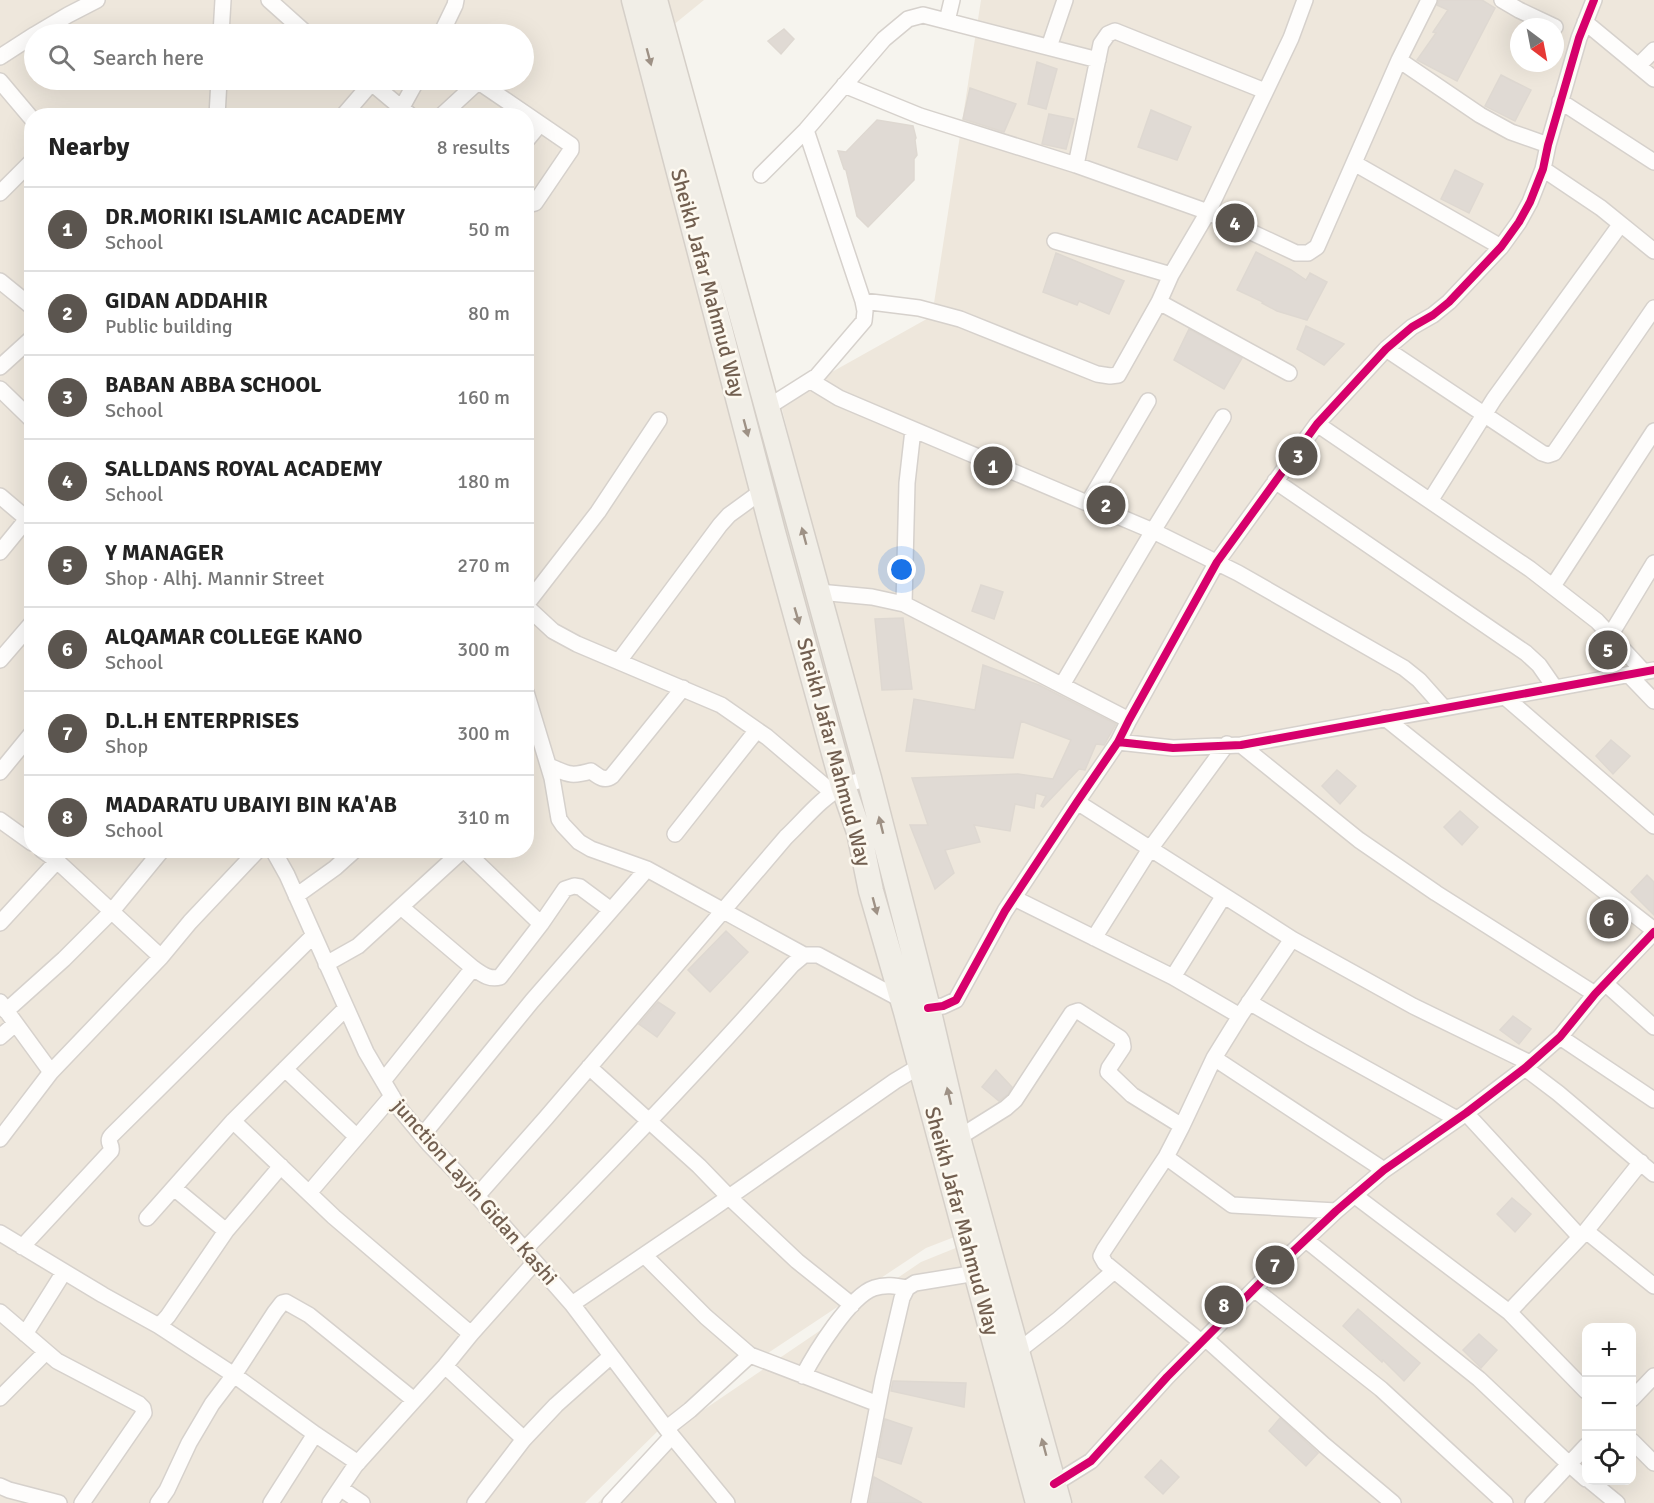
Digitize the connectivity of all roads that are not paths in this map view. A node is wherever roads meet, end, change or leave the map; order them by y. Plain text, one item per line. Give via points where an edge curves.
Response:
1 (97, 0) edge
2 (223, 0) edge
3 (269, 0) edge
4 (456, 0) edge
5 (634, 0) edge
6 (655, 0) edge
7 (952, 0) edge
8 (1065, 0) edge
9 (1305, 0) edge
10 (1429, 0) edge
11 (1502, 0) edge
12 (1594, 0) edge
13 (1536, 18) edge
14 (947, 21) junction
15 (1585, 22) junction
16 (53, 24) edge
17 (222, 24) edge
18 (296, 24) edge
19 (446, 24) edge
20 (1564, 31) edge
21 (1579, 38) junction
22 (24, 42) edge
23 (1049, 47) junction
24 (1654, 50) edge
25 (0, 57) edge
26 (1098, 60) junction
27 (1399, 60) junction
28 (1638, 66) junction
29 (1654, 79) edge
30 (0, 81) edge
31 (844, 85) junction
32 (218, 90) edge
33 (365, 90) edge
34 (380, 90) edge
35 (414, 90) edge
36 (467, 90) edge
37 (491, 90) edge
38 (1265, 91) junction
39 (1560, 101) junction
40 (217, 108) edge
41 (350, 108) edge
42 (401, 108) edge
43 (407, 108) edge
44 (449, 108) edge
45 (517, 108) edge
46 (24, 110) edge
47 (534, 120) edge
48 (540, 124) junction
49 (806, 130) junction
50 (534, 131) edge
51 (1548, 145) junction
52 (1654, 162) edge
53 (1354, 163) junction
54 (1076, 165) junction
55 (24, 169) edge
56 (1543, 169) junction
57 (761, 175) dead end
58 (0, 193) edge
59 (534, 203) edge
60 (1209, 212) junction
61 (1620, 225) junction
62 (1055, 241) dead end
63 (1501, 247) junction
64 (1654, 251) edge
65 (1171, 275) junction
66 (0, 281) edge
67 (24, 299) edge
68 (863, 301) junction
69 (1159, 302) junction
70 (1654, 308) edge
71 (24, 345) edge
72 (1386, 349) junction
73 (0, 367) edge
74 (1289, 374) dead end
75 (811, 381) junction
76 (0, 389) edge
77 (1148, 401) dead end
78 (768, 407) junction
79 (24, 412) edge
80 (1485, 414) junction
81 (1223, 417) dead end
82 (659, 420) dead end
83 (1317, 424) junction
84 (913, 430) junction
85 (1654, 431) edge
86 (1275, 481) junction
87 (762, 491) junction
88 (0, 496) edge
89 (1430, 501) junction
90 (1088, 503) junction
91 (24, 517) edge
92 (24, 526) edge
93 (1153, 531) junction
94 (0, 552) edge
95 (1217, 562) junction
96 (1654, 563) edge
97 (1553, 586) junction
98 (819, 592) junction
99 (534, 595) edge
100 (904, 604) junction
101 (534, 613) edge
102 (24, 632) edge
103 (1611, 634) junction
104 (0, 660) edge
105 (619, 661) junction
106 (1642, 672) edge
107 (1062, 686) junction
108 (682, 688) junction
109 (1555, 688) junction
110 (1505, 698) junction
111 (1654, 701) edge
112 (1444, 708) junction
113 (534, 718) edge
114 (1385, 718) junction
115 (1129, 720) junction
116 (757, 730) junction
117 (1118, 742) junction
118 (24, 743) edge
119 (1234, 745) junction
120 (549, 766) junction
121 (0, 772) edge
122 (869, 778) junction
123 (838, 790) junction
124 (1077, 802) junction
125 (0, 820) edge
126 (1654, 826) edge
127 (675, 834) dead end
128 (24, 837) edge
129 (1150, 849) junction
130 (53, 858) edge
131 (155, 858) edge
132 (250, 858) edge
133 (277, 858) edge
134 (346, 858) edge
135 (455, 858) edge
136 (472, 858) edge
137 (57, 861) junction
138 (646, 869) junction
139 (296, 896) junction
140 (1223, 897) junction
141 (1014, 898) junction
142 (401, 907) junction
143 (611, 910) junction
144 (723, 910) junction
145 (112, 911) junction
146 (0, 923) edge
147 (541, 924) junction
148 (1653, 935) edge
149 (313, 936) junction
150 (1094, 938) junction
151 (1292, 939) junction
152 (804, 955) junction
153 (161, 957) junction
154 (326, 964) junction
155 (473, 968) junction
156 (1173, 977) junction
157 (1600, 989) junction
158 (902, 1000) junction
159 (1249, 1002) junction
160 (346, 1008) junction
161 (928, 1008) junction
162 (7, 1012) edge
163 (1240, 1016) junction
164 (1654, 1027) edge
165 (0, 1037) edge
166 (1560, 1037) junction
167 (1214, 1058) junction
168 (920, 1066) junction
169 (1527, 1066) junction
170 (588, 1067) junction
171 (285, 1069) junction
172 (51, 1072) junction
173 (383, 1081) junction
174 (392, 1096) junction
175 (1654, 1100) edge
176 (1462, 1116) junction
177 (233, 1121) junction
178 (650, 1122) junction
179 (1182, 1126) junction
180 (422, 1136) junction
181 (357, 1137) junction
182 (0, 1138) edge
183 (958, 1138) junction
184 (1166, 1157) junction
185 (1641, 1162) junction
186 (281, 1166) junction
187 (1384, 1170) junction
188 (1654, 1174) edge
189 (174, 1188) junction
190 (309, 1193) junction
191 (1354, 1195) junction
192 (477, 1196) junction
193 (729, 1197) junction
194 (1336, 1210) junction
195 (147, 1218) dead end
196 (226, 1231) junction
197 (0, 1233) edge
198 (1583, 1234) junction
199 (1306, 1240) junction
200 (22, 1247) junction
201 (644, 1255) junction
202 (530, 1256) junction
203 (1114, 1271) junction
204 (64, 1272) junction
205 (976, 1273) junction
206 (1654, 1286) edge
207 (907, 1288) junction
208 (1254, 1289) junction
209 (572, 1304) junction
210 (852, 1305) junction
211 (0, 1312) edge
212 (1509, 1312) junction
213 (159, 1326) junction
214 (25, 1334) junction
215 (471, 1334) junction
216 (1203, 1340) junction
217 (46, 1352) junction
218 (1017, 1352) junction
219 (750, 1355) junction
220 (611, 1356) junction
221 (445, 1366) junction
222 (234, 1375) junction
223 (803, 1376) junction
224 (1654, 1376) edge
225 (1582, 1386) edge
226 (1636, 1396) edge
227 (0, 1398) edge
228 (414, 1400) junction
229 (878, 1404) junction
230 (670, 1432) junction
231 (315, 1434) junction
232 (525, 1439) junction
233 (1636, 1445) edge
234 (1582, 1451) edge
235 (1654, 1462) edge
236 (358, 1463) junction
237 (1569, 1464) junction
238 (1582, 1475) edge
239 (1594, 1485) edge
240 (0, 1486) edge
241 (340, 1488) junction
242 (1056, 1493) edge
243 (58, 1503) edge
244 (82, 1503) edge
245 (158, 1503) edge
246 (271, 1503) edge
247 (330, 1503) edge
248 (362, 1503) edge
249 (475, 1503) edge
250 (610, 1503) edge
251 (727, 1503) edge
252 (859, 1503) edge
253 (1038, 1503) edge
254 (1393, 1503) edge
255 (1505, 1503) edge
256 (1533, 1503) edge
257 (1617, 1503) edge

1 - 16 street
2 - 17 street
3 - 18 street
4 - 19 street
5 -> 87 main road, Sheikh Jafar Mahmud Way
6 - 78 main road, Sheikh Jafar Mahmud Way
7 - 14 street
8 - 23 street
9 - 38 street
10 - 27 street
11 - 13 street
12 - 15 street
14 - 23 street
14 - 31 street via 923,15 908,19 884,39
15 - 21 street
15 - 28 street
20 - 21 street
21 - 39 street
22 - 25 street
23 - 26 street
24 - 28 street
26 - 38 street via 1101,44 1115,31
26 - 54 street
27 - 51 street via 1480,115 1511,132
27 - 53 street
28 - 29 street
30 - 46 street
31 - 49 street
31 - 54 street via 920,116
32 - 40 street
33 - 41 street
34 - 42 street
35 - 43 street
36 - 44 street
37 - 45 street
38 - 60 street
39 - 51 street
39 - 52 street
47 - 48 street
48 - 50 street
48 - 59 street via 568,142 571,150
49 - 57 street
49 - 68 street
51 - 56 street
53 - 60 street via 1317,247 1308,253 1296,253
53 - 63 street
54 - 60 street
55 - 58 street
56 - 61 street
56 - 63 street via 1530,202
60 - 65 street
61 - 64 street
61 - 80 street
62 - 65 street
63 - 72 street via 1449,302
65 - 69 street
66 - 67 street
68 - 69 street via 919,308 960,319 1110,376 1118,375
68 - 75 street via 864,321
69 - 74 street
70 - 80 street via 1554,453 1542,453
71 - 73 street
72 - 80 street
72 - 83 street
75 - 78 street
75 - 84 street via 839,398
76 - 79 street
77 - 90 street
98 -> 78 main road, Sheikh Jafar Mahmud Way
80 - 89 street
81 - 93 street
82 - 99 street via 598,512
83 - 86 street
83 - 89 street
84 - 90 street
84 - 100 street via 907,483
85 - 97 street
86 - 95 street
86 - 109 street via 1526,653
87 - 105 street via 720,525
87 -> 123 main road, Sheikh Jafar Mahmud Way
88 - 91 street
89 - 97 street
90 - 93 street
92 - 94 street
93 - 95 street
93 - 107 street
95 - 112 street via 1404,668
95 - 115 street
96 - 103 street
97 - 103 street
98 - 100 street
98 - 122 main road, Sheikh Jafar Mahmud Way
100 - 107 street
101 - 105 street via 553,631
102 - 104 street
103 - 106 street
105 - 108 street
106 - 109 street
106 - 111 street
107 - 115 street
108 - 116 street via 721,705
108 - 120 street via 609,779 591,771 570,775
109 - 110 street
110 - 112 street
110 - 126 street
112 - 114 street
113 - 120 street
114 - 119 street
114 - 148 street
115 - 117 street
116 - 123 street
116 - 127 street
117 - 119 street via 1173,748
117 - 124 street
118 - 121 street
119 - 129 street
119 - 157 street via 1359,840 1437,893
120 - 138 street via 559,819 579,842
122 - 123 street
161 -> 122 main road, Sheikh Jafar Mahmud Way
123 - 144 street via 786,837
123 -> 158 main road, Sheikh Jafar Mahmud Way via 859,832 871,891
124 - 129 street
124 - 141 street
125 - 128 street
129 - 140 street
129 - 150 street
130 - 137 street
131 - 145 street
132 - 153 street
133 - 139 street, junction Layin Gidan Kashi
134 - 139 street
135 - 142 street
136 - 147 street
137 - 145 street
137 - 146 street
138 - 143 street
138 - 144 street
139 - 149 street, junction Layin Gidan Kashi
140 - 151 street
140 - 156 street
141 - 150 street
141 - 161 street via 956,1000
142 - 154 street via 358,946
142 - 155 street
143 - 147 street via 574,886 566,890
143 - 180 street
144 - 152 street
144 - 170 street
145 - 153 street
145 - 162 street
147 - 155 street via 500,977 484,976
148 - 157 street
149 - 154 street, junction Layin Gidan Kashi
149 - 200 street via 111,1135 111,1151
150 - 156 street
151 - 159 street
151 - 169 street
152 - 158 street via 818,955
152 - 178 street
153 - 172 street
154 - 160 street, junction Layin Gidan Kashi
155 - 173 street
156 - 163 street
157 - 164 street
157 - 166 street
158 - 168 main road, Sheikh Jafar Mahmud Way
159 - 163 street
159 - 176 street
160 - 171 street
160 - 173 street, junction Layin Gidan Kashi
183 -> 161 main road, Sheikh Jafar Mahmud Way
162 - 165 street
162 - 172 street
163 - 167 street
166 - 169 street
166 - 175 street
167 - 179 street
167 - 187 street
168 - 193 street
168 - 205 main road, Sheikh Jafar Mahmud Way
169 - 176 street
169 - 185 street
170 - 178 street
170 - 192 street
171 - 177 street
171 - 181 street
172 - 182 street
173 - 174 street, junction Layin Gidan Kashi
174 - 180 street, junction Layin Gidan Kashi
174 - 181 street
176 - 187 street
176 - 198 street
177 - 186 street
177 - 189 street
178 - 193 street
178 - 202 street
179 - 183 street via 1132,1095 1108,1072 1123,1047 1122,1041 1078,1011 1072,1013 1016,1100
179 - 184 street
180 - 192 street, junction Layin Gidan Kashi
181 - 190 street
183 - 218 main road, Sheikh Jafar Mahmud Way
184 - 194 street via 1232,1205
184 - 203 street via 1101,1256
185 - 188 street
185 - 198 street
186 - 190 street
186 - 196 street
187 - 191 street
189 - 195 street
189 - 196 street
190 - 215 street
191 - 194 street
191 - 212 street
192 - 202 street, junction Layin Gidan Kashi
193 - 201 street
193 - 210 street via 797,1261
194 - 199 street
196 - 213 street
197 - 200 street
198 - 206 street
198 - 212 street
199 - 208 street
199 - 237 street via 1479,1379
200 - 204 street
201 - 209 street
201 - 219 street
202 - 209 street, junction Layin Gidan Kashi
202 - 215 street
203 - 216 street
203 - 218 street
204 - 213 street
204 - 214 street
205 - 207 street via 915,1283
205 - 253 main road, Sheikh Jafar Mahmud Way
207 - 210 street via 877,1287
207 - 229 street
208 - 216 street
208 - 255 street via 1381,1389
209 - 220 street, junction Layin Gidan Kashi
210 - 223 street
211 - 214 street
212 - 225 street
213 - 222 street
214 - 217 street
215 - 221 street
216 - 242 street via 1091,1461
216 - 254 street
217 - 227 street
217 - 244 street via 143,1408 144,1413
242 -> 218 main road, Sheikh Jafar Mahmud Way
219 - 223 street
219 - 230 street
220 - 230 street, junction Layin Gidan Kashi
220 - 232 street
221 - 228 street
221 - 232 street
222 - 228 street via 275,1312 286,1302 309,1315
222 - 231 street
222 - 245 street via 212,1404
223 - 229 street
224 - 226 street
228 - 236 street
229 - 252 street
230 - 250 street
230 - 251 street, junction Layin Gidan Kashi
231 - 236 street
231 - 246 street
232 - 249 street
233 - 235 street
234 - 237 street
236 - 241 street
237 - 238 street
237 - 256 street
239 - 257 street
240 - 243 street
241 - 247 street
241 - 248 street

